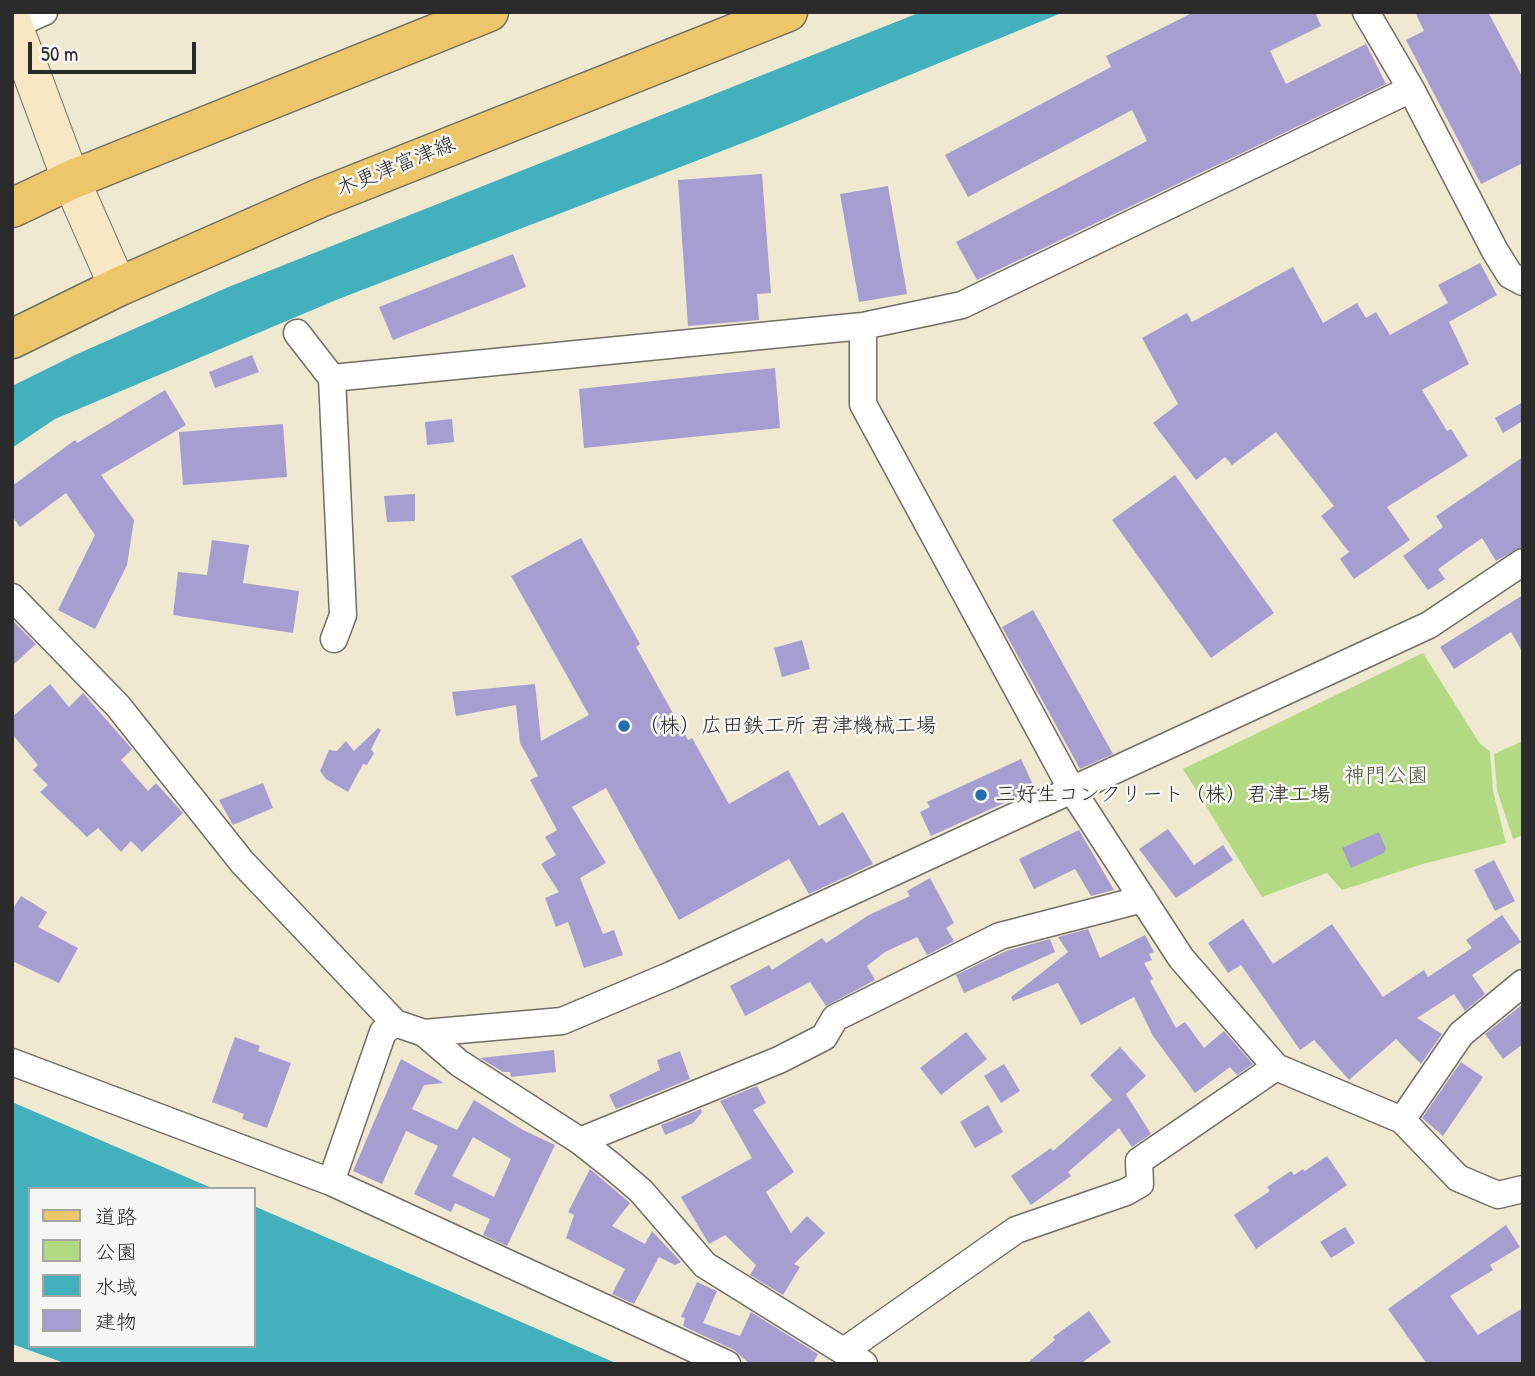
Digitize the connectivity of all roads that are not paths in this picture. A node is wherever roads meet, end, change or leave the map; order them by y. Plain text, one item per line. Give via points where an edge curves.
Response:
1 (489, 12) edge
2 (788, 12) edge
3 (1366, 12) edge
4 (24, 19) edge
5 (1411, 89) junction
6 (71, 180) junction
7 (12, 208) edge
8 (1523, 282) edge
9 (118, 287) junction
10 (863, 326) junction
11 (297, 333) dead end
12 (12, 339) edge
13 (332, 378) junction
14 (1523, 562) edge
15 (12, 597) edge
16 (334, 639) dead end
17 (1072, 790) junction
18 (1143, 900) junction
19 (1523, 983) edge
20 (395, 1023) junction
21 (424, 1033) junction
22 (12, 1062) edge
23 (1276, 1067) junction
24 (1402, 1120) junction
25 (580, 1141) junction
26 (331, 1182) junction
27 (1523, 1189) edge
28 (854, 1357) edge
29 (727, 1364) edge

1 - 6 main road
2 - 9 main road, 木更津富津線 via 462,140
3 - 5 street
4 - 6 street
5 - 8 street via 1495,251 1510,275
5 - 10 street via 962,305
6 - 7 main road
6 - 9 street
9 - 12 main road, 木更津富津線
10 - 13 street
10 - 17 street via 863,404
11 - 13 street
13 - 16 street via 343,615
14 - 17 street via 1429,625
15 - 20 street via 118,706 242,862
17 - 18 street
17 - 21 street via 562,1021
18 - 23 street via 1181,958
18 - 25 street via 1000,936 835,1018 824,1037 779,1060
19 - 24 street via 1461,1034
20 - 21 street
20 - 26 street via 383,1032
21 - 25 street via 459,1063
22 - 26 street
23 - 24 street
23 - 28 street via 1139,1161 1140,1184 1016,1230
24 - 27 street via 1458,1178 1498,1195
25 - 28 street via 641,1191 705,1265
26 - 29 street

